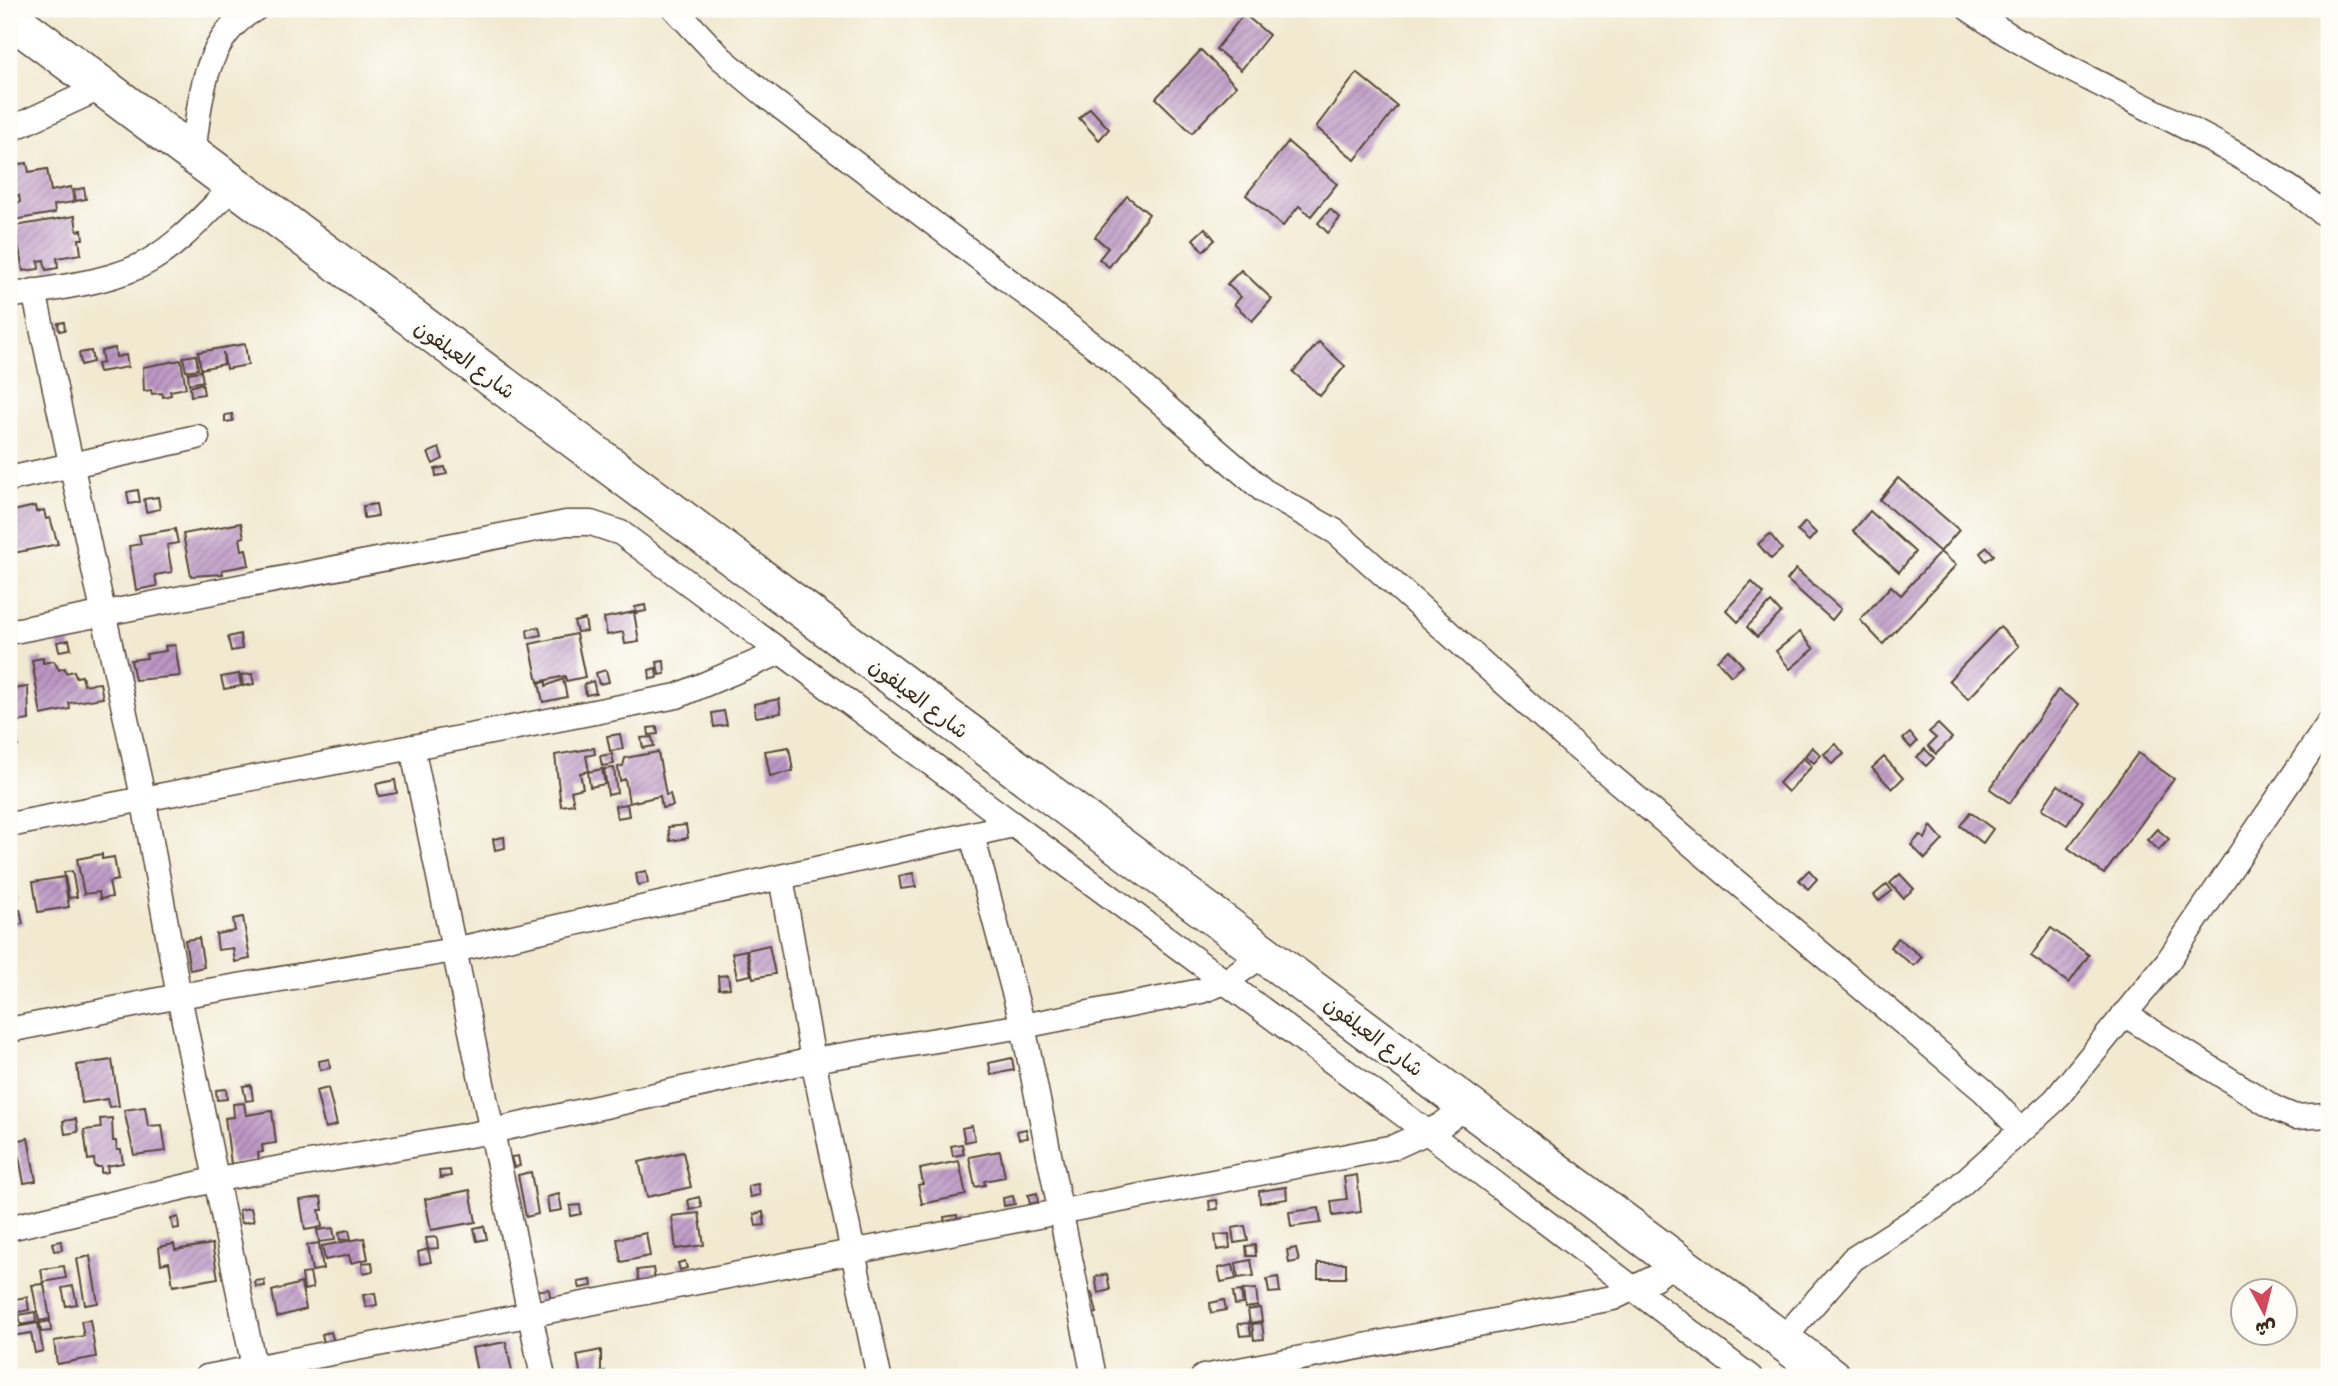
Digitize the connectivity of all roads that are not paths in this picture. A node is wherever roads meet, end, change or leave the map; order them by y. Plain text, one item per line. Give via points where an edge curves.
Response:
1 (675, 9) edge
2 (1969, 9) edge
3 (243, 12) edge
4 (9, 17) edge
5 (102, 87) junction
6 (13, 123) edge
7 (193, 155) junction
8 (234, 186) junction
9 (2329, 218) edge
10 (34, 291) junction
11 (9, 296) edge
12 (197, 437) dead end
13 (73, 467) junction
14 (9, 480) edge
15 (102, 614) junction
16 (9, 632) edge
17 (781, 652) junction
18 (2329, 723) edge
19 (412, 747) junction
20 (143, 797) junction
21 (9, 825) edge
22 (1013, 825) junction
23 (972, 835) junction
24 (781, 877) junction
25 (454, 950) junction
26 (1264, 954) junction
27 (1225, 982) junction
28 (178, 996) junction
29 (2124, 1014) junction
30 (1023, 1026) junction
31 (9, 1030) edge
32 (813, 1060) junction
33 (1467, 1106) junction
34 (2329, 1115) edge
35 (2021, 1130) junction
36 (492, 1131) junction
37 (1427, 1132) junction
38 (218, 1179) junction
39 (1062, 1210) junction
40 (9, 1228) edge
41 (853, 1254) junction
42 (1676, 1262) junction
43 (1634, 1289) junction
44 (531, 1313) junction
45 (1782, 1340) junction
46 (255, 1373) edge
47 (207, 1377) edge
48 (543, 1377) edge
49 (879, 1377) edge
50 (1094, 1377) edge
51 (1203, 1377) edge
52 (1750, 1377) edge
53 (1831, 1377) edge

1 - 35 street via 721,58 1105,354 1264,491 1336,532 1574,745 1984,1091
2 - 9 street via 2008,36 2258,168
3 - 7 street via 204,76
4 - 5 highway, شارع العيلفون
5 - 6 street
5 - 7 highway, شارع العيلفون
7 - 8 highway, شارع العيلفون
8 - 10 street via 147,263 118,274
8 - 26 highway, شارع العيلفون
10 - 11 street
10 - 13 street
12 - 13 street
13 - 14 street
13 - 15 street
15 - 16 street
15 - 17 street via 578,522 607,527 628,538
15 - 20 street
17 - 19 street via 677,696
17 - 22 street
18 - 29 street via 2168,961
19 - 20 street
19 - 25 street
20 - 21 street
20 - 28 street
22 - 23 street
22 - 27 street
23 - 24 street
23 - 30 street
24 - 25 street
24 - 32 street
25 - 28 street
25 - 36 street
26 - 27 street
26 - 33 highway, شارع العيلفون
27 - 30 street via 1201,991
27 - 37 street
28 - 31 street
28 - 38 street
29 - 34 street via 2276,1109 2295,1117
29 - 35 street via 2055,1100
30 - 32 street
30 - 39 street
32 - 36 street
32 - 41 street
33 - 37 street
33 - 42 highway, شارع العيلفون
35 - 45 street via 1939,1204 1853,1259
36 - 38 street
36 - 44 street
37 - 39 street via 1394,1147
37 - 43 street
38 - 40 street
38 - 46 street
39 - 41 street
39 - 50 street
41 - 44 street
41 - 49 street
42 - 43 street
42 - 45 highway, شارع العيلفون
43 - 51 street via 1613,1298
43 - 52 street
44 - 46 street
44 - 48 street
45 - 53 highway, شارع العيلفون
46 - 47 street

